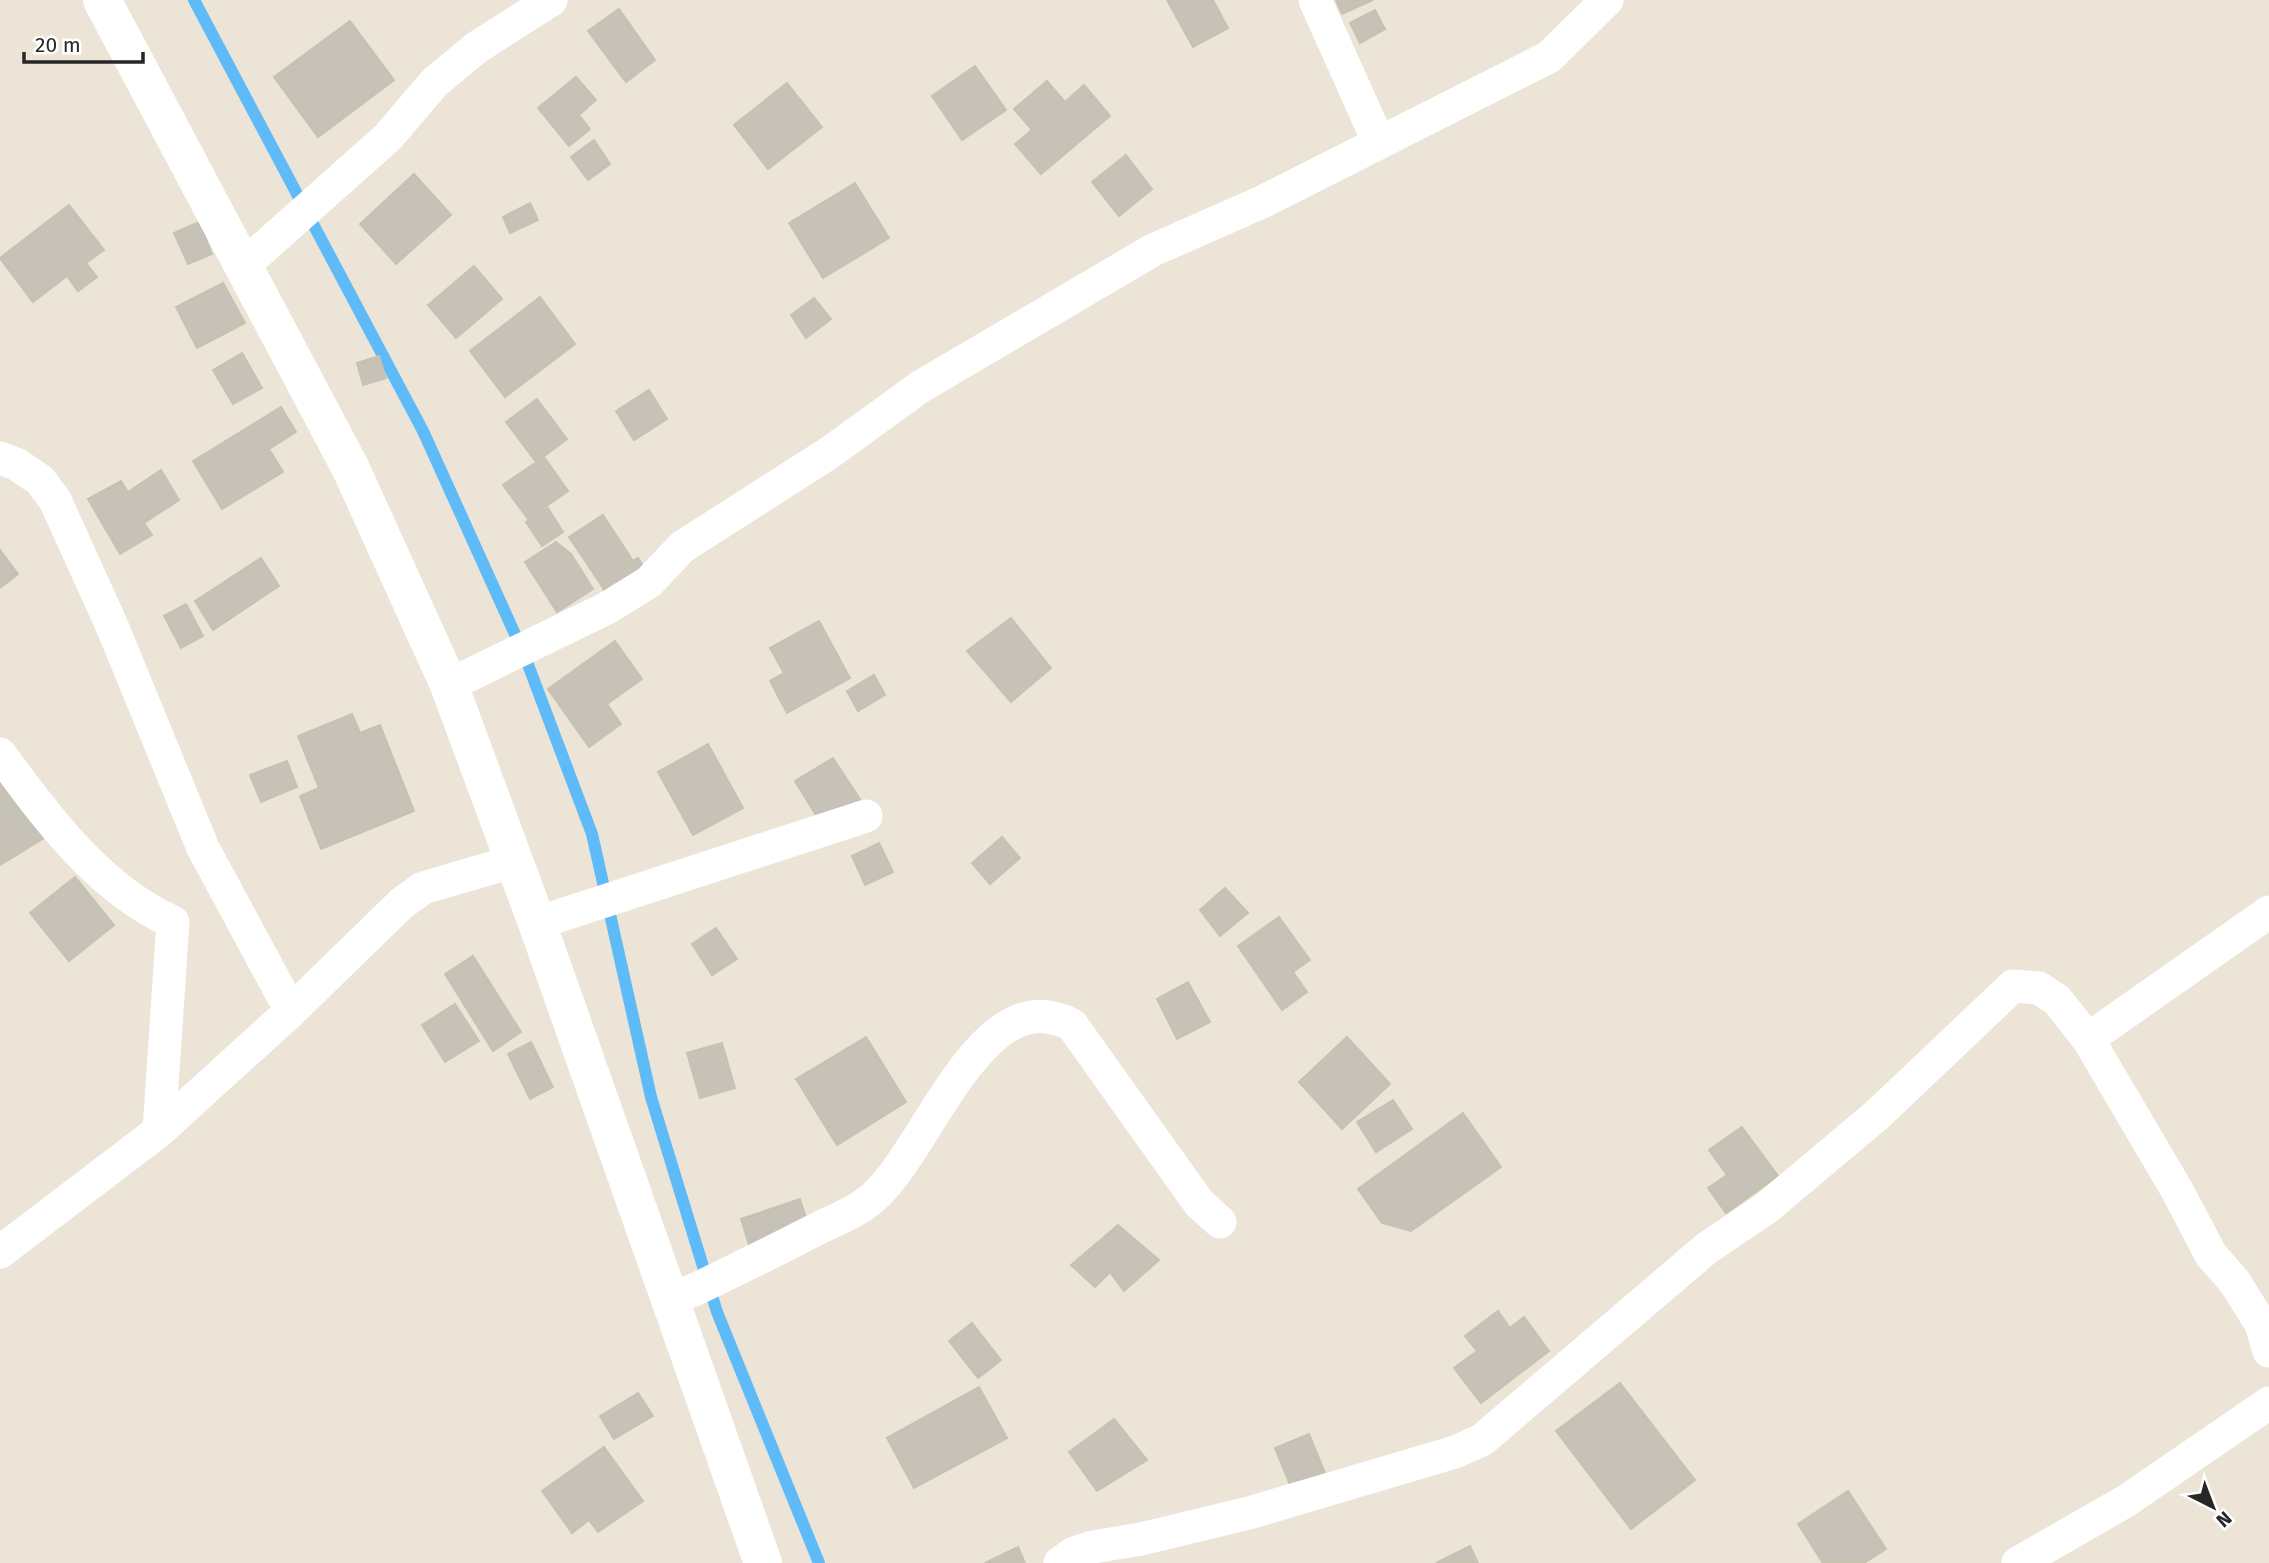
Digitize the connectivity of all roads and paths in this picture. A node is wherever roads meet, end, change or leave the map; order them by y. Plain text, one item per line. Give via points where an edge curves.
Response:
1 (102, 0) edge
2 (551, 0) edge
3 (1315, 0) edge
4 (1607, 0) edge
5 (1379, 143) junction
6 (243, 266) junction
7 (0, 458) edge
8 (449, 685) junction
9 (0, 754) edge
10 (866, 816) dead end
11 (515, 861) junction
12 (2269, 912) edge
13 (537, 923) junction
14 (291, 1011) junction
15 (2088, 1039) junction
16 (159, 1131) junction
17 (1220, 1222) dead end
18 (0, 1252) edge
19 (682, 1294) junction
20 (2269, 1351) edge
21 (2269, 1403) edge
22 (763, 1563) edge
23 (1060, 1563) edge
24 (2018, 1563) edge

1 - 6 main road
2 - 6 street via 476,48 435,82 388,137
3 - 5 street
4 - 5 street via 1549,57
5 - 8 street via 1153,250 920,387 830,453 682,547 649,582 607,608
6 - 8 main road via 350,467
7 - 14 street via 40,481 55,500 203,848
8 - 11 main road
9 - 16 street via 36,803 93,865 144,909 173,922
10 - 13 street
11 - 13 main road
11 - 14 street via 423,888 402,902
12 - 15 street
13 - 19 main road
14 - 16 street
15 - 20 street via 2211,1255 2261,1324
15 - 23 street via 2057,1000 2039,988 2013,986 1877,1115 1765,1209 1707,1248 1482,1440 1249,1513 1093,1547
16 - 18 street
17 - 19 street via 1199,1203 1072,1025 1057,1017 1034,1017 1007,1027 980,1047 906,1160 866,1204
19 - 22 main road
21 - 24 street via 2126,1501

